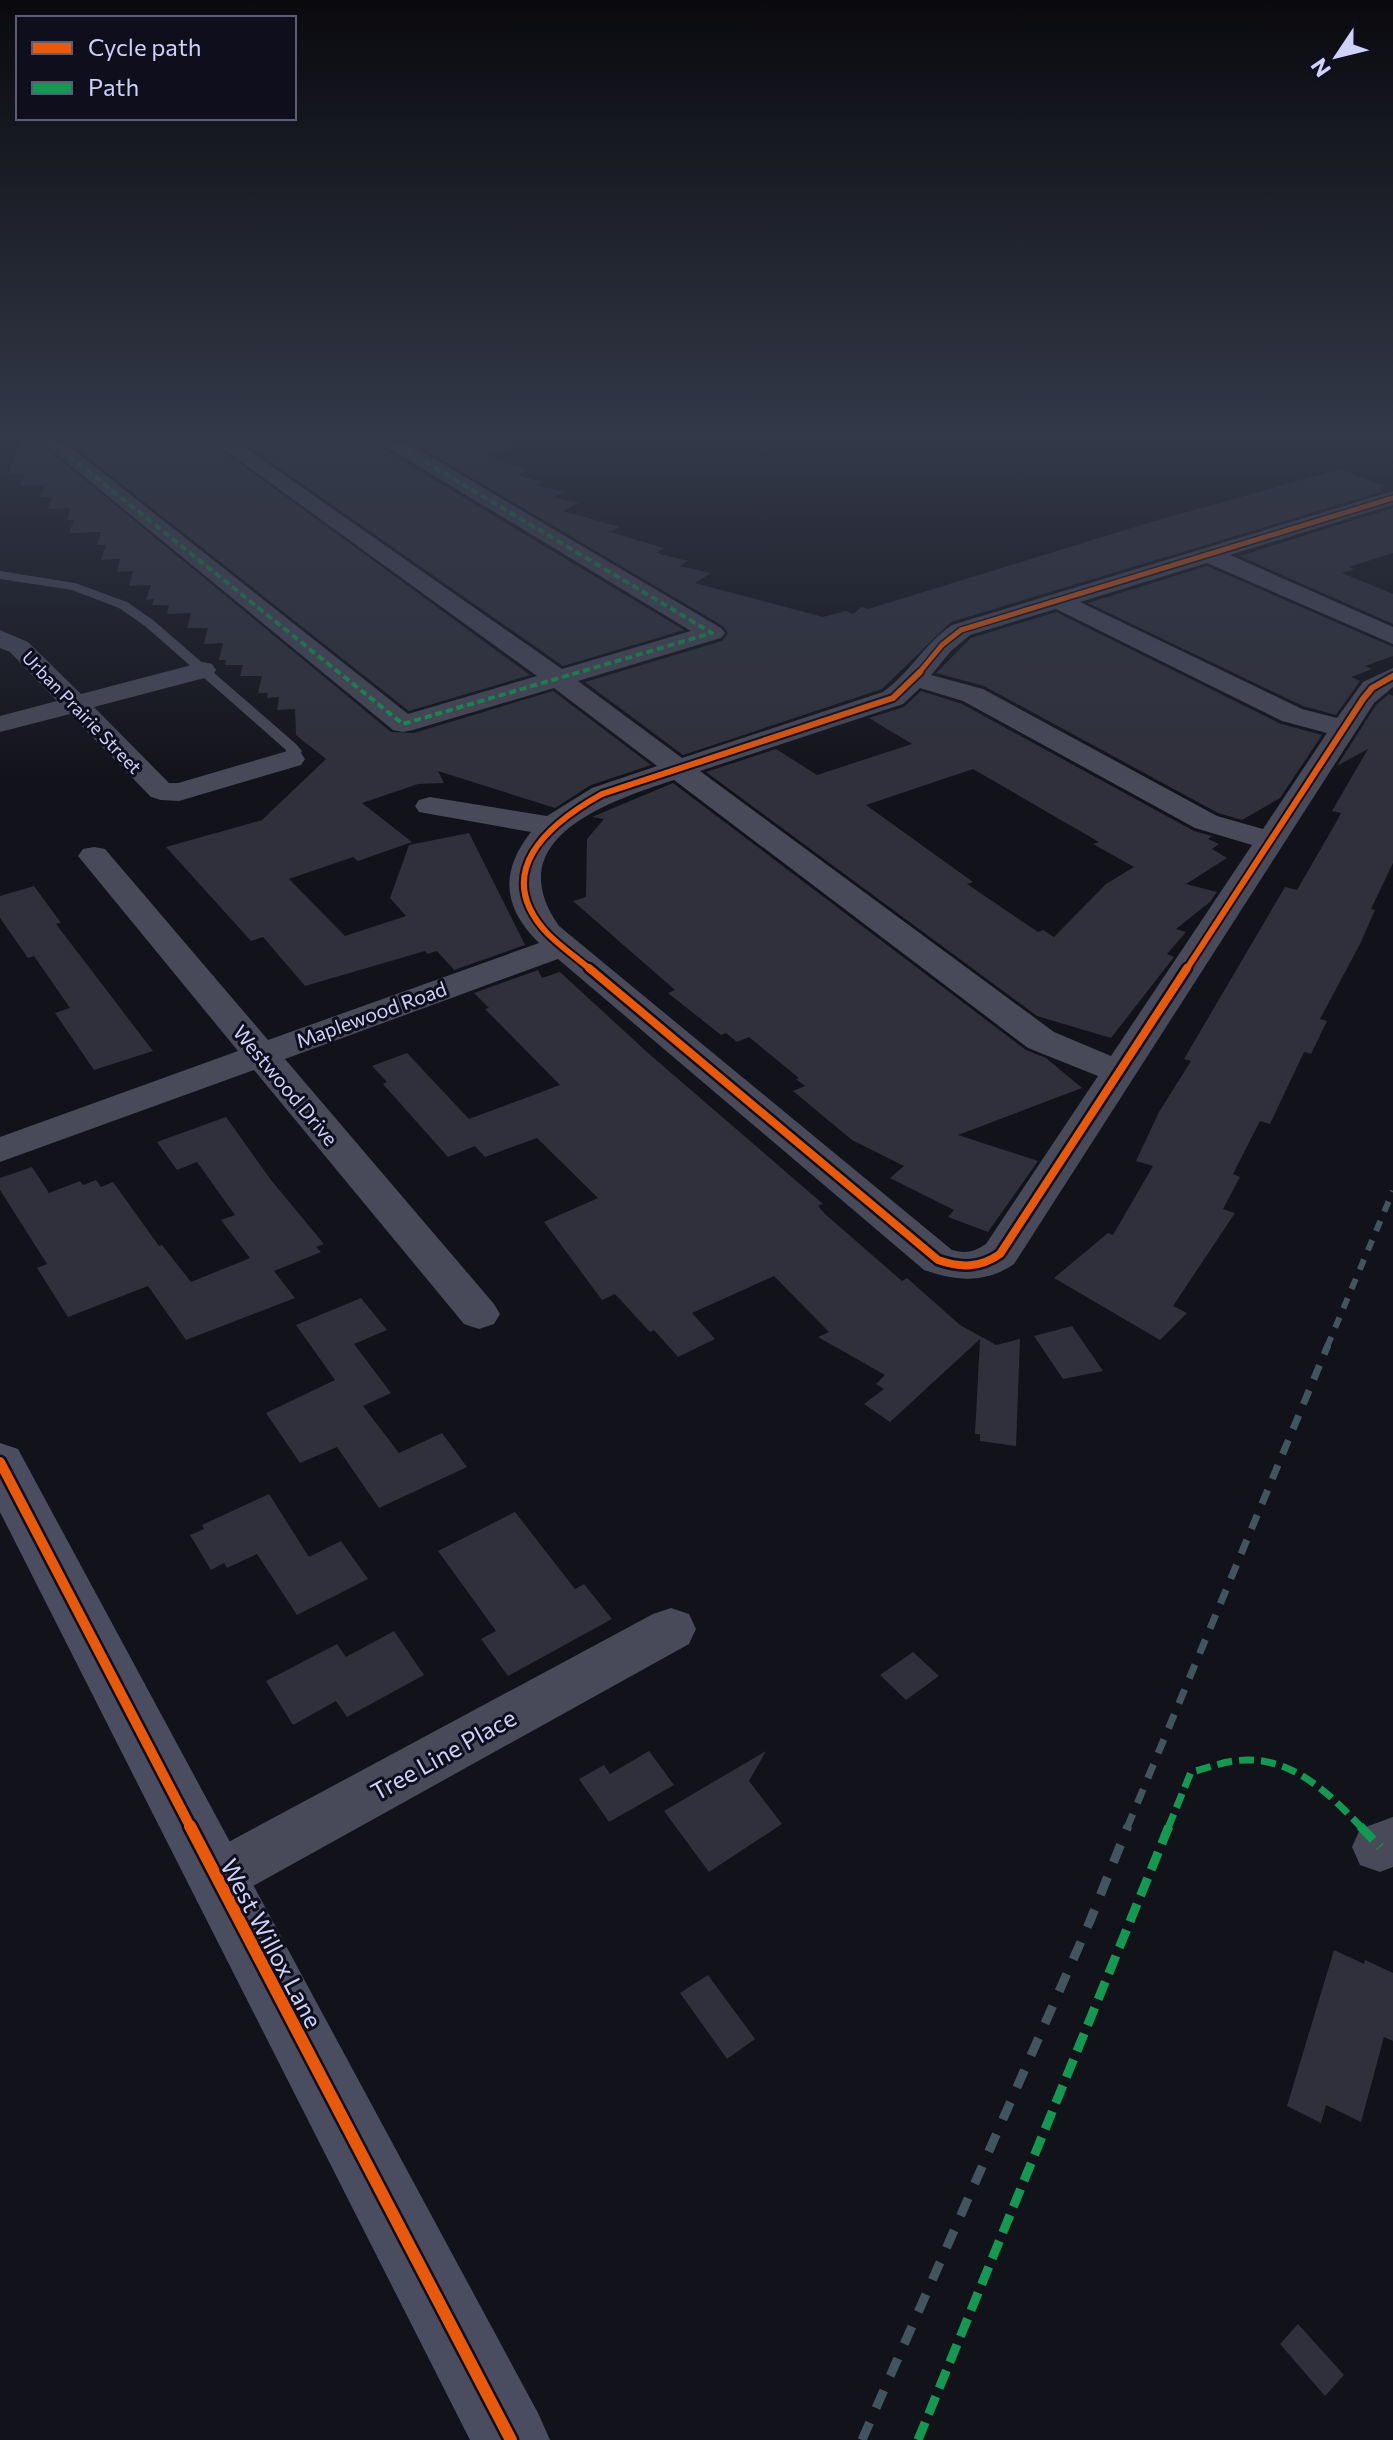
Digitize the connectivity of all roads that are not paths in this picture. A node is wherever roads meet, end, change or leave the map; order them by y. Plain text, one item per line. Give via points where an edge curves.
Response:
1 (194, 556) edge
2 (385, 556) edge
3 (583, 556) edge
4 (1201, 556) edge
5 (1211, 556) edge
6 (0, 575) edge
7 (1057, 600) junction
8 (1393, 636) edge
9 (0, 638) edge
10 (203, 670) junction
11 (1393, 676) edge
12 (557, 678) junction
13 (916, 679) junction
14 (74, 705) junction
15 (0, 724) edge
16 (1345, 729) junction
17 (291, 759) joint
18 (678, 770) junction
19 (430, 806) dead end
20 (551, 826) junction
21 (1272, 841) junction
22 (94, 856) dead end
23 (562, 946) junction
24 (260, 1054) junction
25 (1120, 1072) junction
26 (0, 1150) edge
27 (479, 1314) dead end
28 (0, 1462) edge
29 (671, 1629) dead end
30 (215, 1878) junction
31 (511, 2440) edge

1 - 12 street via 403,724
2 - 12 street
3 - 12 street via 712,633
4 - 7 street
5 - 8 street
6 - 10 lane via 75,587 123,605
7 - 13 street via 961,630 940,645
7 - 16 street via 1292,715
9 - 14 street, Urban Prairie Street via 19,647
10 - 14 street
10 - 17 lane via 295,751
11 - 16 street via 1372,688
12 - 18 street
13 - 18 street via 874,706
13 - 21 street via 973,695 1206,822
14 - 15 street
14 - 17 street, Urban Prairie Street via 161,791 179,792
16 - 21 street
18 - 20 street via 602,794
18 - 25 street via 1041,1040
19 - 20 street
20 - 23 street via 534,845 523,885 539,924
21 - 25 street
22 - 24 street, Westwood Drive
23 - 24 street, Maplewood Road
23 - 25 street via 951,1266 989,1263 1000,1254
24 - 26 street, Maplewood Road
24 - 27 street, Westwood Drive
28 - 30 main road, West Willox Lane
29 - 30 street, Tree Line Place
30 - 31 main road, West Willox Lane

